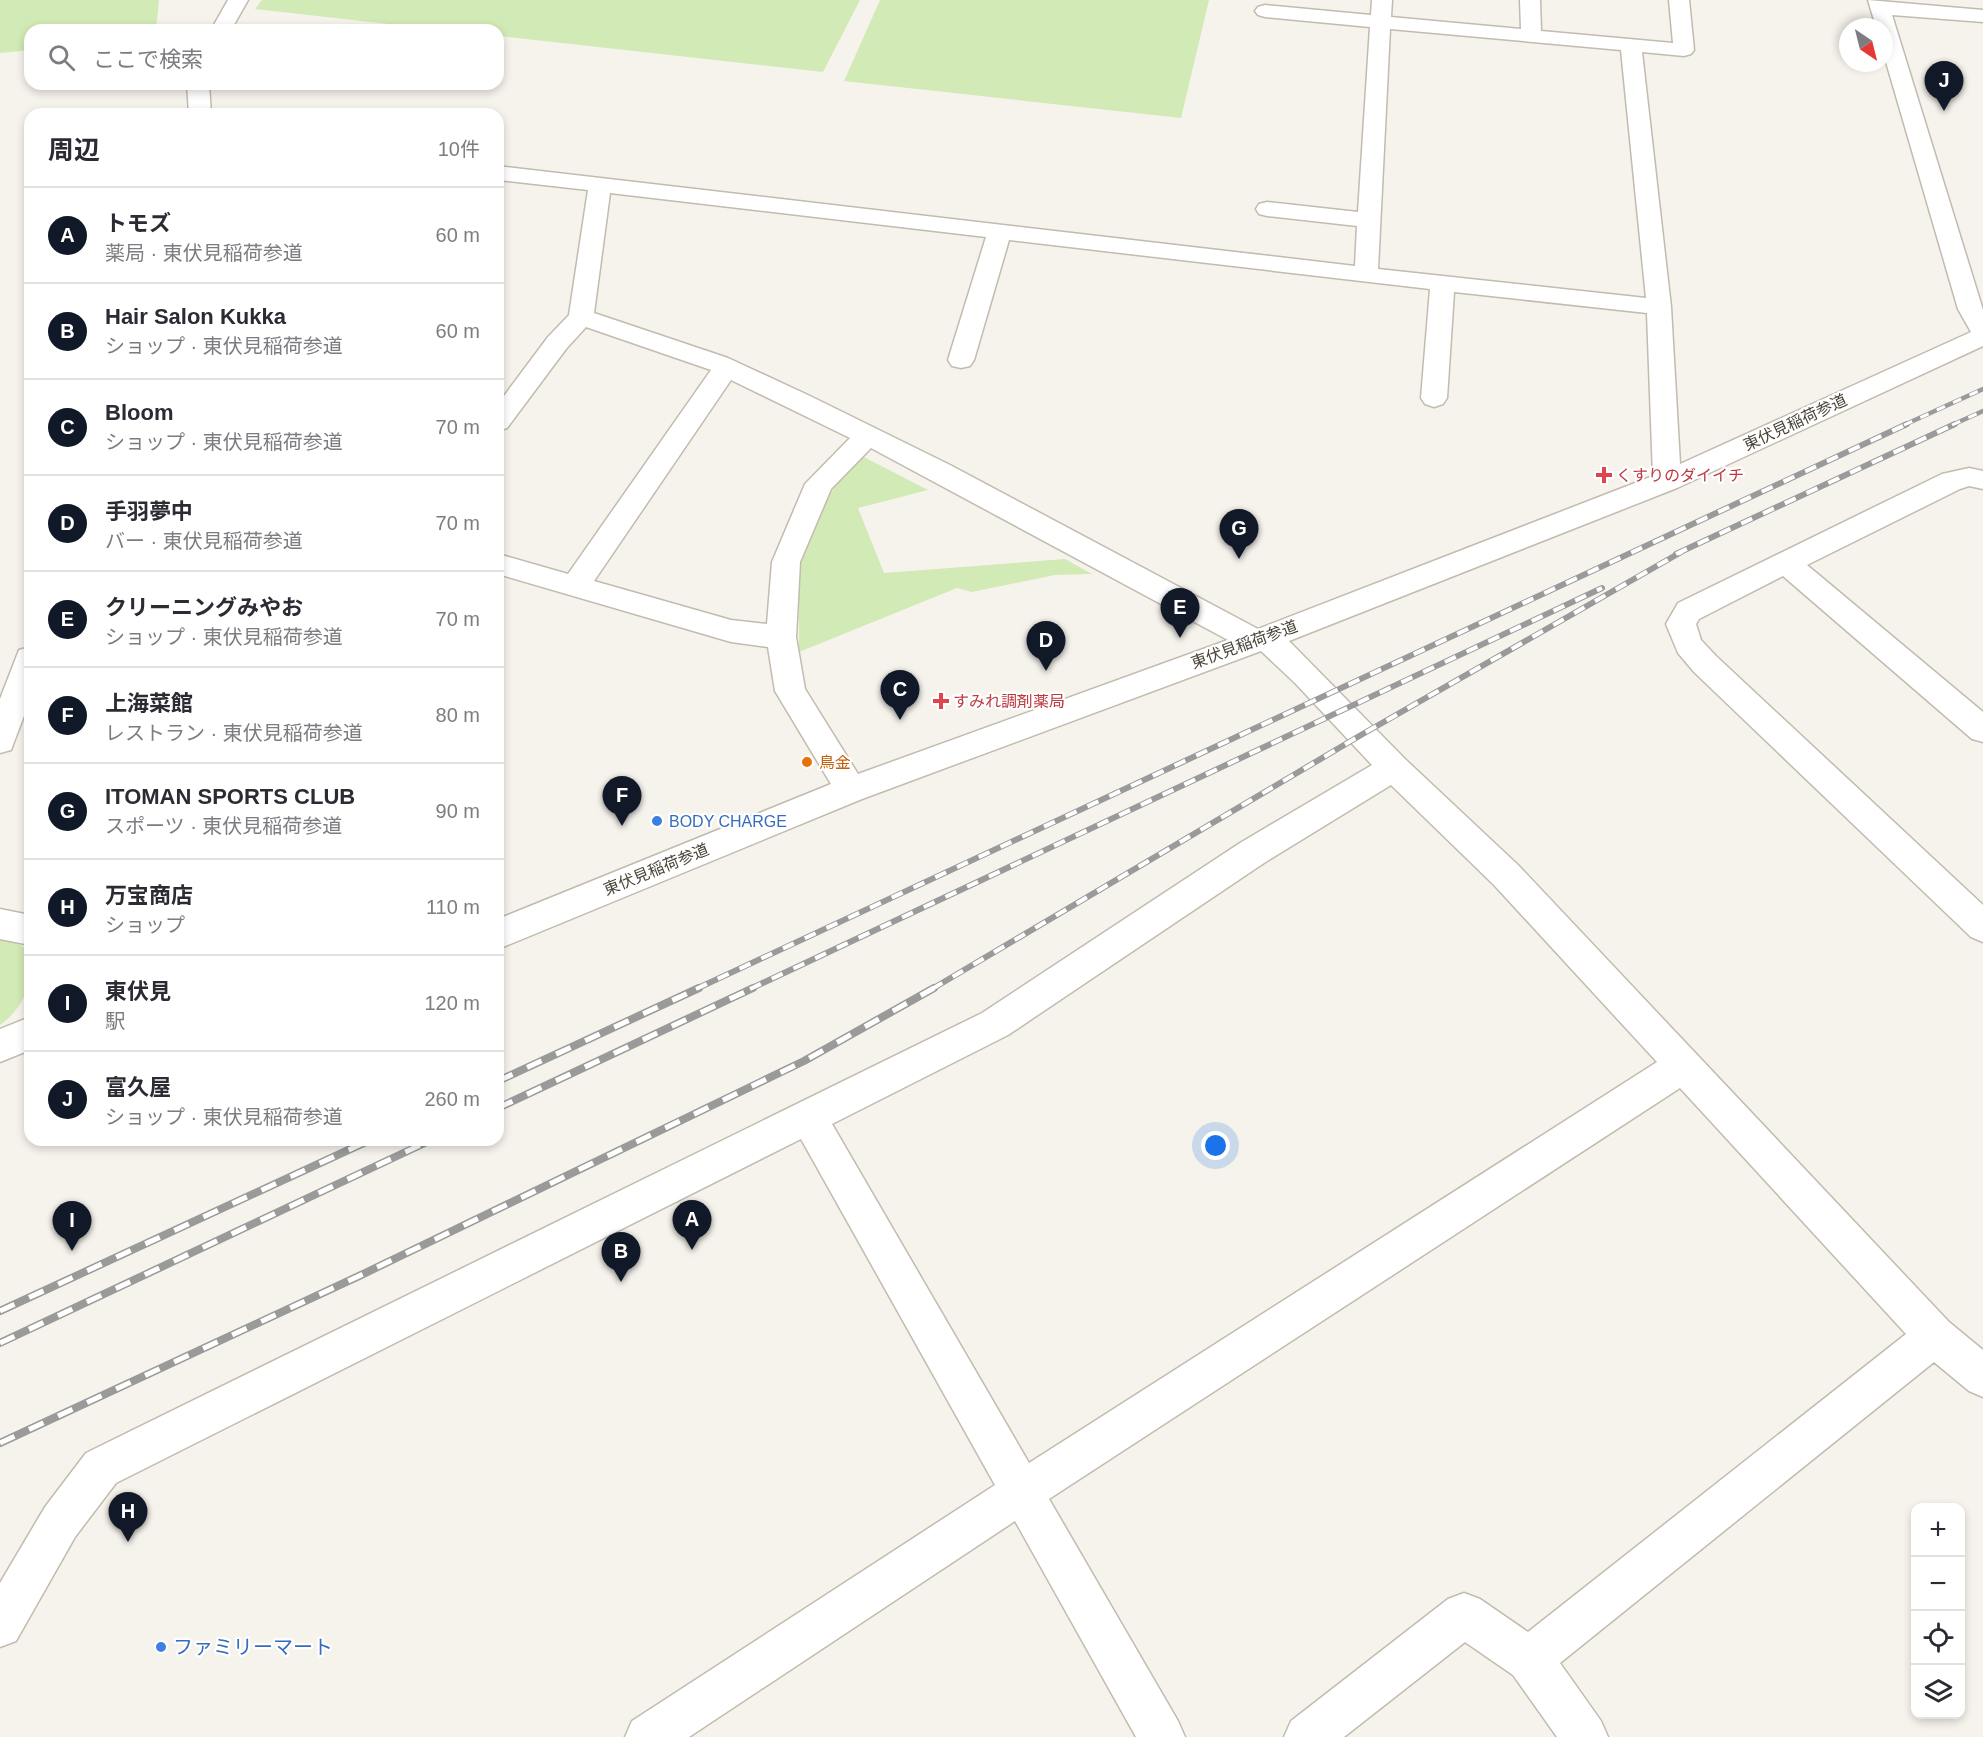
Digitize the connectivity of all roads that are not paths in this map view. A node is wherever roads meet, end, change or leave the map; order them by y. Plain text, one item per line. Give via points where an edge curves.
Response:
1 (238, 0) edge
2 (1530, 0) edge
3 (1679, 0) edge
4 (1879, 4) edge
5 (1381, 10) edge
6 (1264, 11) dead end
7 (1983, 16) edge
8 (224, 24) edge
9 (1531, 36) junction
10 (1631, 46) junction
11 (198, 90) edge
12 (200, 108) edge
13 (504, 173) edge
14 (600, 183) junction
15 (1267, 209) dead end
16 (1369, 220) junction
17 (1000, 231) junction
18 (1366, 275) junction
19 (1443, 284) junction
20 (1659, 307) junction
21 (581, 317) junction
22 (1983, 334) edge
23 (961, 360) dead end
24 (728, 368) junction
25 (1434, 398) dead end
26 (504, 414) edge
27 (867, 435) junction
28 (1983, 480) edge
29 (1667, 481) junction
30 (1785, 562) junction
31 (504, 566) edge
32 (574, 586) junction
33 (781, 637) junction
34 (1260, 639) junction
35 (24, 675) edge
36 (1983, 730) edge
37 (0, 741) edge
38 (1394, 768) junction
39 (851, 790) junction
40 (0, 924) edge
41 (1983, 927) edge
42 (24, 929) edge
43 (504, 932) edge
44 (24, 1036) edge
45 (0, 1046) edge
46 (1684, 1065) junction
47 (808, 1117) junction
48 (1935, 1336) junction
49 (1983, 1377) edge
50 (1023, 1491) junction
51 (0, 1625) edge
52 (1529, 1659) junction
53 (648, 1737) edge
54 (1162, 1737) edge
55 (1307, 1737) edge
56 (1585, 1737) edge

1 - 8 street
2 - 9 street
3 - 10 street via 1684,50
4 - 7 street
4 - 22 street via 1970,309
5 - 6 street
5 - 9 street
5 - 16 street
9 - 10 street
10 - 20 street
11 - 12 street
13 - 14 street
14 - 17 street
14 - 21 street
15 - 16 street
16 - 18 street
17 - 18 street
17 - 23 street
18 - 19 street
19 - 20 street
19 - 25 street
20 - 29 street
21 - 24 street
21 - 26 street via 556,343
22 - 29 street, 東伏見稲荷参道
24 - 27 street
24 - 32 street
27 - 33 street via 819,484 786,562
27 - 34 street
28 - 30 street via 1969,477 1952,481
29 - 34 street, 東伏見稲荷参道
30 - 36 street
30 - 41 street via 1688,611 1681,624 1688,645
31 - 32 street
32 - 33 street via 731,631
33 - 39 street via 790,691
34 - 38 street via 1306,675
34 - 39 street, 東伏見稲荷参道
35 - 37 street
38 - 46 street via 1506,875
38 - 47 street via 1252,853 995,1024
39 - 43 street, 東伏見稲荷参道
40 - 42 street
44 - 45 street
46 - 48 street
46 - 50 street
47 - 50 street
47 - 51 street via 100,1468 60,1522
48 - 49 street
48 - 52 street
50 - 53 street
50 - 54 street
52 - 55 street via 1464,1615
52 - 56 street

